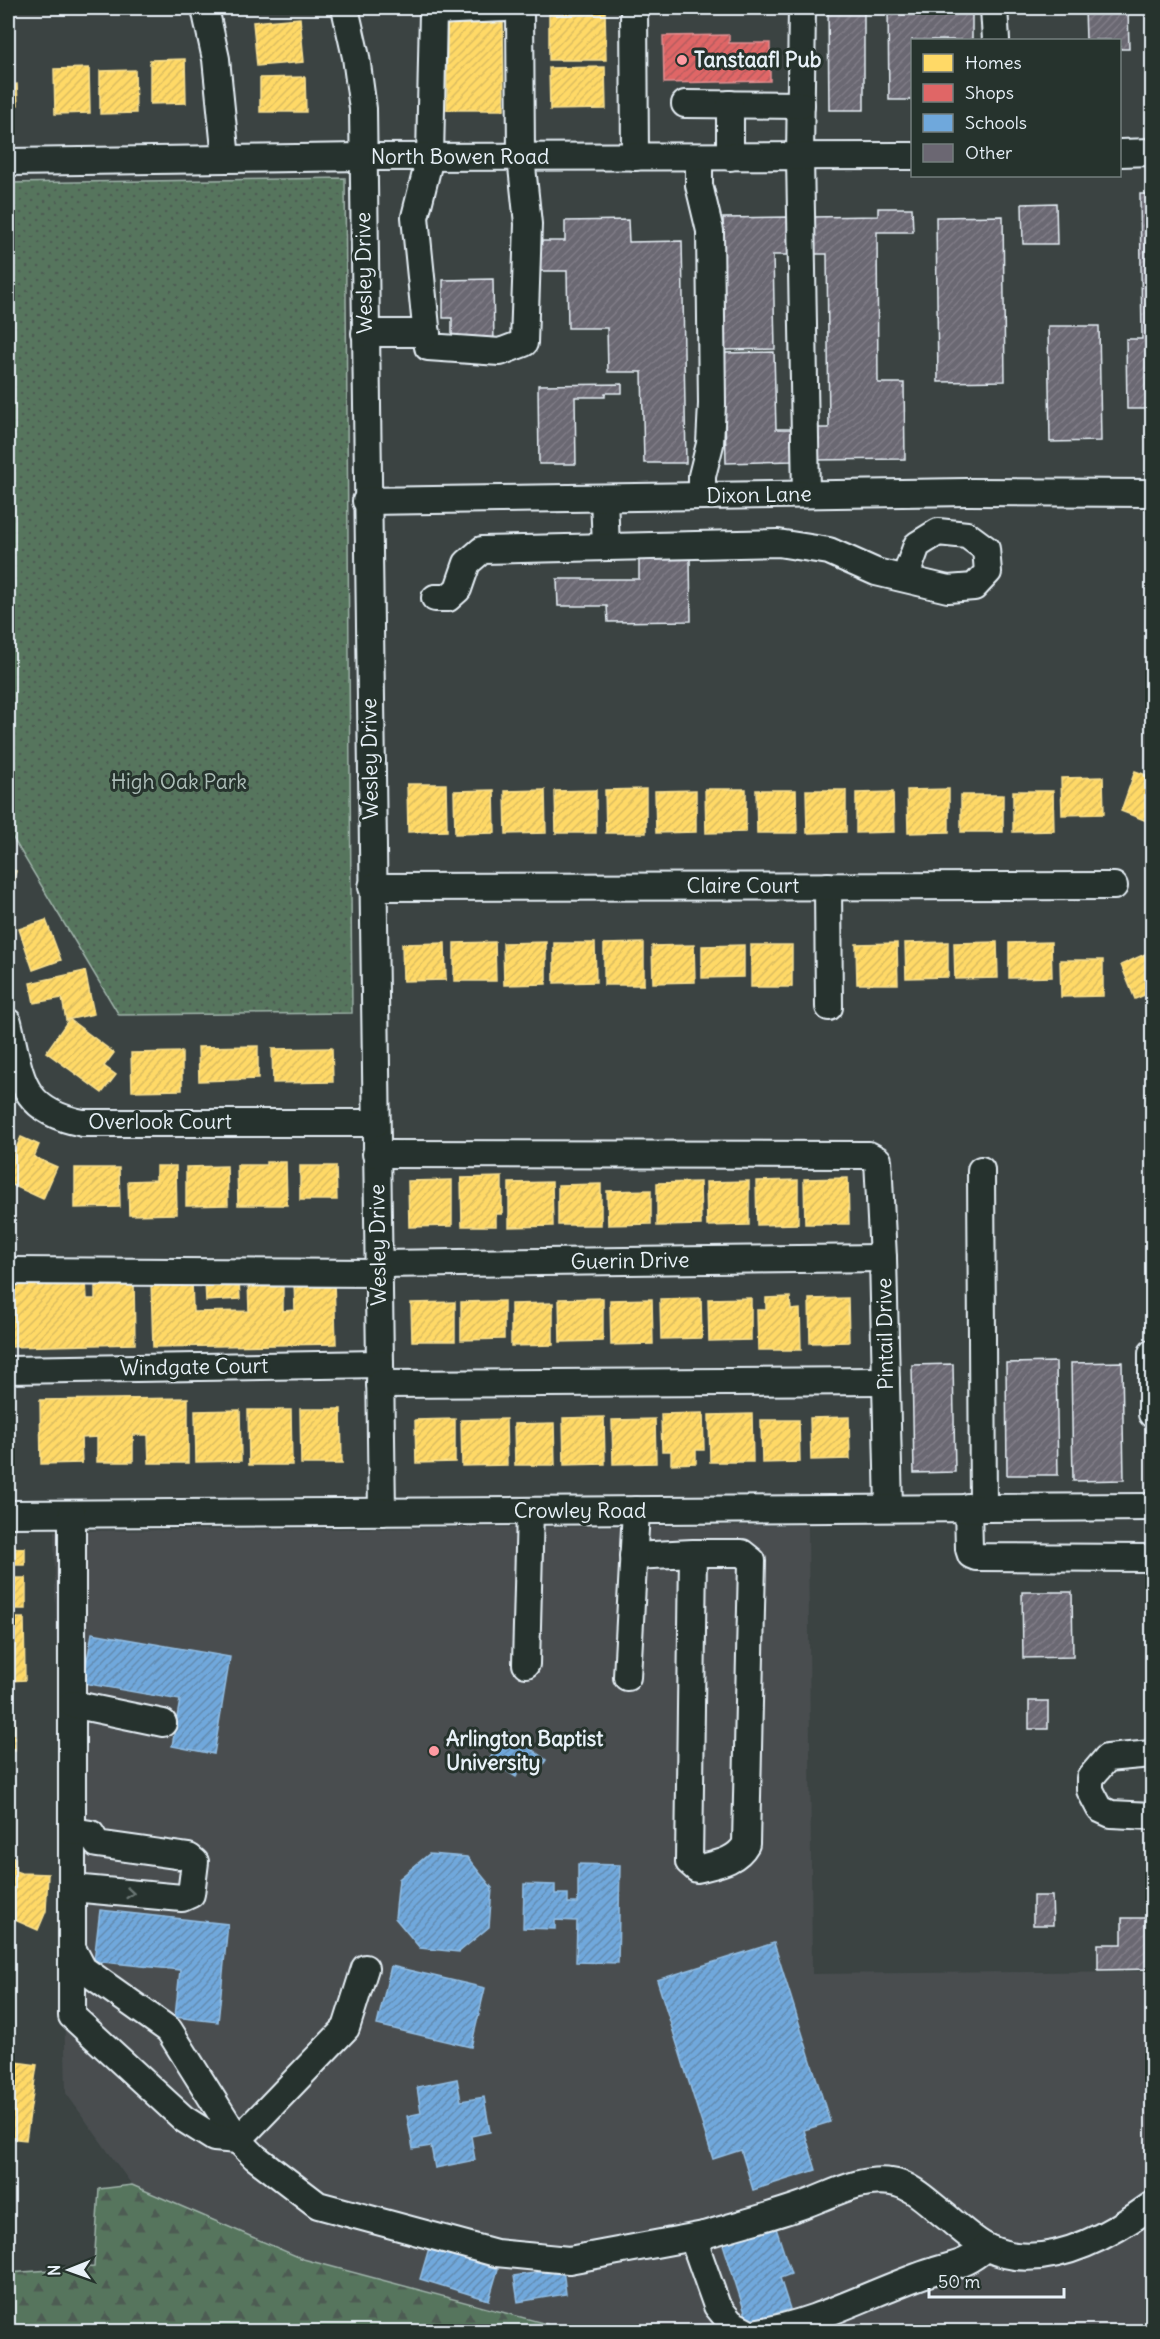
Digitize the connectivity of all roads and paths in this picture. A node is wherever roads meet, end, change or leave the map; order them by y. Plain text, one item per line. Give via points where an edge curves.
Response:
1 (204, 8) edge
2 (345, 8) edge
3 (505, 8) edge
4 (520, 8) edge
5 (634, 8) edge
6 (802, 8) edge
7 (994, 8) edge
8 (433, 9) edge
9 (996, 39) edge
10 (685, 104) dead end
11 (730, 104) junction
12 (801, 105) junction
13 (1152, 152) edge
14 (1121, 153) edge
15 (911, 156) edge
16 (363, 157) junction
17 (430, 157) junction
18 (521, 157) junction
19 (634, 157) junction
20 (699, 157) junction
21 (730, 157) junction
22 (800, 157) junction
23 (226, 159) junction
24 (8, 162) edge
25 (365, 333) junction
26 (427, 333) junction
27 (1152, 493) edge
28 (806, 494) junction
29 (702, 496) junction
30 (604, 498) junction
31 (366, 501) junction
32 (606, 546) junction
33 (905, 578) dead end
34 (435, 598) dead end
35 (372, 886) junction
36 (828, 886) junction
37 (1114, 886) dead end
38 (829, 1008) dead end
39 (8, 1023) edge
40 (375, 1123) junction
41 (376, 1154) junction
42 (981, 1170) dead end
43 (883, 1257) junction
44 (378, 1268) junction
45 (8, 1271) edge
46 (1152, 1353) edge
47 (8, 1370) edge
48 (380, 1374) junction
49 (886, 1381) junction
50 (1152, 1414) edge
51 (976, 1507) junction
52 (1152, 1507) edge
53 (889, 1508) junction
54 (636, 1510) junction
55 (530, 1511) junction
56 (382, 1512) junction
57 (8, 1514) edge
58 (72, 1514) junction
59 (693, 1552) junction
60 (633, 1556) junction
61 (1152, 1558) edge
62 (526, 1664) dead end
63 (627, 1677) dead end
64 (72, 1704) junction
65 (163, 1723) dead end
66 (1152, 1754) edge
67 (1152, 1816) edge
68 (72, 1831) junction
69 (72, 1888) junction
70 (72, 1948) junction
71 (365, 1968) dead end
72 (238, 2140) junction
73 (1152, 2205) edge
74 (704, 2235) junction
75 (986, 2247) junction
76 (748, 2331) edge
77 (758, 2331) edge

1 - 23 street via 216,59
2 - 16 street, Wesley Drive via 363,109
3 - 8 street
4 - 18 street
5 - 19 street
6 - 12 street
7 - 9 street
8 - 17 street
10 - 11 street
11 - 12 street
11 - 21 street
12 - 22 street
13 - 14 street
15 - 22 street, North Bowen Road
16 - 17 street, North Bowen Road
16 - 23 street, North Bowen Road
16 - 25 street, Wesley Drive
17 - 18 street, North Bowen Road
17 - 26 street via 415,217
18 - 19 street, North Bowen Road
18 - 26 street via 528,224 524,344 500,351 428,347
19 - 20 street, North Bowen Road
20 - 21 street, North Bowen Road
20 - 29 street via 699,185 710,231 710,444 702,476
21 - 22 street, North Bowen Road
22 - 28 street
23 - 24 street, North Bowen Road
25 - 26 street
25 - 31 street, Wesley Drive
27 - 28 street, Dixon Lane
28 - 29 street, Dixon Lane
29 - 30 street, Dixon Lane
30 - 31 street, Dixon Lane
30 - 32 street
31 - 35 street, Wesley Drive
32 - 33 street via 778,543 829,551 876,572
32 - 34 street via 482,550 467,563 458,589 448,598
35 - 36 street, Claire Court
35 - 40 street, Wesley Drive
36 - 37 street, Claire Court
36 - 38 street
39 - 40 street, Overlook Court via 24,1088 39,1105 67,1120
40 - 41 street, Wesley Drive
41 - 43 street, Pintail Drive via 869,1155 878,1160
41 - 44 street, Wesley Drive
42 - 51 street
43 - 44 street, Guerin Drive
43 - 49 street, Pintail Drive
44 - 45 street, Guerin Drive
44 - 48 street, Wesley Drive
46 - 50 street
47 - 48 street, Windgate Court
48 - 49 street, Windgate Court
48 - 56 street, Wesley Drive
49 - 53 street, Pintail Drive
51 - 52 street, Crowley Road
51 - 53 street, Crowley Road
51 - 61 street via 969,1549 970,1555 976,1557
53 - 54 street, Crowley Road
54 - 55 street, Crowley Road
54 - 60 street
55 - 56 street, Crowley Road
55 - 62 street
56 - 58 street, Crowley Road
57 - 58 street, Crowley Road
58 - 64 street
59 - 59 street via 742,1553 752,1561 753,1576 746,1844 741,1853 726,1861 697,1869 689,1862
59 - 60 street
60 - 63 street
64 - 65 street
64 - 68 street
66 - 67 street via 1107,1758 1090,1778 1090,1790 1100,1809 1111,1814
68 - 69 street
69 -> 68 street via 183,1898 191,1894 195,1862 189,1857 97,1844 91,1834
69 - 70 street
70 - 72 street via 83,1969 169,2030
70 - 72 street via 72,2016 184,2119 214,2138
71 - 72 street via 346,2028
72 - 74 street via 318,2205 496,2253 569,2260
73 - 75 street via 1095,2240 1060,2253 1003,2254
74 - 75 street via 866,2181 893,2182 914,2192
74 - 76 street via 696,2247 717,2306 731,2323
75 - 77 street via 963,2264 928,2273 788,2327

